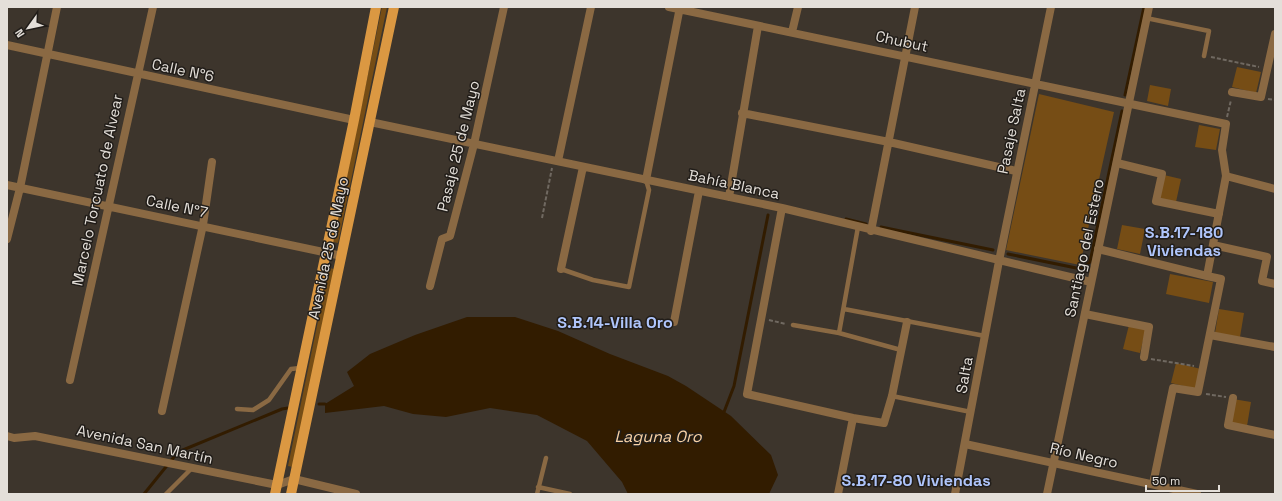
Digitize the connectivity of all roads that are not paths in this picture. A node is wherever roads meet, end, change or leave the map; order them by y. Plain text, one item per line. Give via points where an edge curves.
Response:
1 (57, 7) edge
2 (153, 7) edge
3 (376, 7) edge
4 (394, 7) edge
5 (504, 7) edge
6 (591, 7) edge
7 (669, 7) edge
8 (798, 7) edge
9 (915, 7) edge
10 (1051, 7) edge
11 (1149, 7) edge
12 (680, 8) edge
13 (1146, 18) junction
14 (758, 26) junction
15 (792, 32) junction
16 (1275, 34) edge
17 (7, 44) edge
18 (47, 54) junction
19 (904, 56) junction
20 (1204, 56) road end
21 (137, 74) junction
22 (1035, 84) junction
23 (1232, 92) road end
24 (1128, 104) junction
25 (742, 113) junction
26 (354, 120) junction
27 (370, 122) junction
28 (889, 142) junction
29 (474, 144) junction
30 (558, 161) junction
31 (212, 162) dead end
32 (1117, 163) junction
33 (583, 166) junction
34 (1016, 171) junction
35 (1226, 176) junction
36 (646, 180) junction
37 (7, 185) edge
38 (20, 188) junction
39 (1275, 189) edge
40 (699, 191) junction
41 (729, 197) junction
42 (108, 205) junction
43 (782, 208) junction
44 (1219, 214) junction
45 (203, 225) junction
46 (858, 227) junction
47 (871, 231) junction
48 (7, 239) edge
49 (1213, 245) junction
50 (1098, 249) junction
51 (326, 252) junction
52 (342, 256) junction
53 (999, 261) junction
54 (561, 269) joint
55 (1207, 276) junction
56 (1092, 282) junction
57 (1275, 284) edge
58 (430, 286) dead end
59 (844, 309) junction
60 (1085, 314) junction
61 (674, 322) dead end
62 (907, 322) junction
63 (793, 326) road end
64 (839, 333) junction
65 (1210, 335) junction
66 (985, 336) junction
67 (1275, 347) edge
68 (901, 350) junction
69 (1144, 357) road end
70 (300, 368) junction
71 (70, 380) dead end
72 (892, 396) junction
73 (1233, 398) road end
74 (237, 409) dead end
75 (162, 411) dead end
76 (971, 412) junction
77 (853, 418) junction
78 (1275, 435) edge
79 (7, 436) edge
80 (965, 444) junction
81 (546, 458) dead end
82 (1054, 462) junction
83 (192, 468) junction
84 (294, 479) junction
85 (1153, 484) junction
86 (538, 487) junction
87 (276, 490) edge
88 (1169, 491) edge
89 (166, 494) edge
90 (290, 494) edge
91 (356, 494) edge
92 (537, 494) edge
93 (570, 494) edge
94 (838, 494) edge
95 (955, 494) edge
96 (1047, 494) edge
97 (1197, 494) edge

1 - 18 street
2 - 21 street, Marcelo Torcuato de Alvear
3 - 26 main road, Avenida 25 de Mayo
4 - 27 main road, Avenida 25 de Mayo
5 - 29 street, Pasaje 25 de Mayo
6 - 30 street
7 - 12 street, Chubut
8 - 15 street
9 - 19 street
10 - 22 street, Pasaje Salta
11 - 13 street, Santiago del Estero
12 - 14 street, Chubut
12 - 36 street
13 - 20 lane via 1209,31
13 - 24 street, Santiago del Estero
14 - 15 street, Chubut
14 - 25 street
15 - 19 street, Chubut
16 - 23 street via 1261,97
17 - 18 street, Calle N°6
18 - 21 street, Calle N°6
18 - 38 street
19 - 22 street, Chubut
19 - 28 street via 904,68
21 - 26 street, Calle N°6
21 - 42 street, Marcelo Torcuato de Alvear
22 - 24 street, Chubut
22 - 34 street, Pasaje Salta
24 - 32 street, Santiago del Estero
24 - 35 street, Chubut via 1226,124 1222,150
25 - 28 street
25 - 41 street
26 - 51 main road, Avenida 25 de Mayo
27 - 29 street, Bahía Blanca
27 - 52 main road, Avenida 25 de Mayo
28 - 34 street
28 - 47 street
29 - 30 street, Bahía Blanca
29 - 58 street, Pasaje 25 de Mayo via 450,236 442,240
30 - 33 street, Bahía Blanca
31 - 45 street
32 - 44 street via 1162,174 1156,201
32 - 50 street, Santiago del Estero
33 - 36 street, Bahía Blanca
33 - 54 street
34 - 53 street, Pasaje Salta
35 - 39 street
35 - 44 street
36 - 40 street, Bahía Blanca
36 - 54 lane via 648,190 629,287 593,280
37 - 38 street, Calle N°7
38 - 42 street, Calle N°7
38 - 48 street
40 - 41 street, Bahía Blanca
40 - 61 street
41 - 43 street, Bahía Blanca
42 - 45 street, Calle N°7
42 - 71 street, Marcelo Torcuato de Alvear
43 - 46 street, Bahía Blanca
43 - 77 street via 746,394
44 - 49 street
45 - 51 street, Calle N°7
45 - 75 street
46 - 47 street, Bahía Blanca
46 - 59 lane
47 - 53 street, Bahía Blanca
49 - 55 street
49 - 57 street via 1267,257 1262,281
50 - 55 street
50 - 56 street, Santiago del Estero
51 - 52 street, Calle N°7
51 - 70 main road, Avenida 25 de Mayo
52 - 84 main road, Avenida 25 de Mayo
53 - 56 street, Bahía Blanca
53 - 66 street, Salta
55 - 65 street via 1221,279
56 - 60 street, Santiago del Estero
59 - 62 lane
59 - 64 lane
60 - 69 street via 1150,327
60 - 82 street, Santiago del Estero
62 - 66 lane
62 - 68 street
63 - 64 lane
64 - 68 lane
65 - 67 street
65 - 85 street via 1198,392 1173,388
66 - 76 street, Salta
68 - 72 street
70 - 74 lane via 291,369 269,400 253,410
70 - 87 main road, Avenida 25 de Mayo
72 - 76 lane
72 - 77 street via 884,422
73 - 78 street via 1228,425
76 - 80 street, Salta
77 - 94 street
79 - 83 street, Avenida San Martín via 35,436
80 - 82 street, Río Negro
80 - 95 street, Salta
81 - 86 lane
82 - 85 street, Río Negro
82 - 96 street, Santiago del Estero
83 - 87 street, Avenida San Martín
83 - 89 lane
84 - 87 street
84 - 90 main road, Avenida 25 de Mayo
84 - 91 street
85 - 88 street, Río Negro
86 - 92 lane
86 - 93 lane
88 - 97 street, Río Negro

